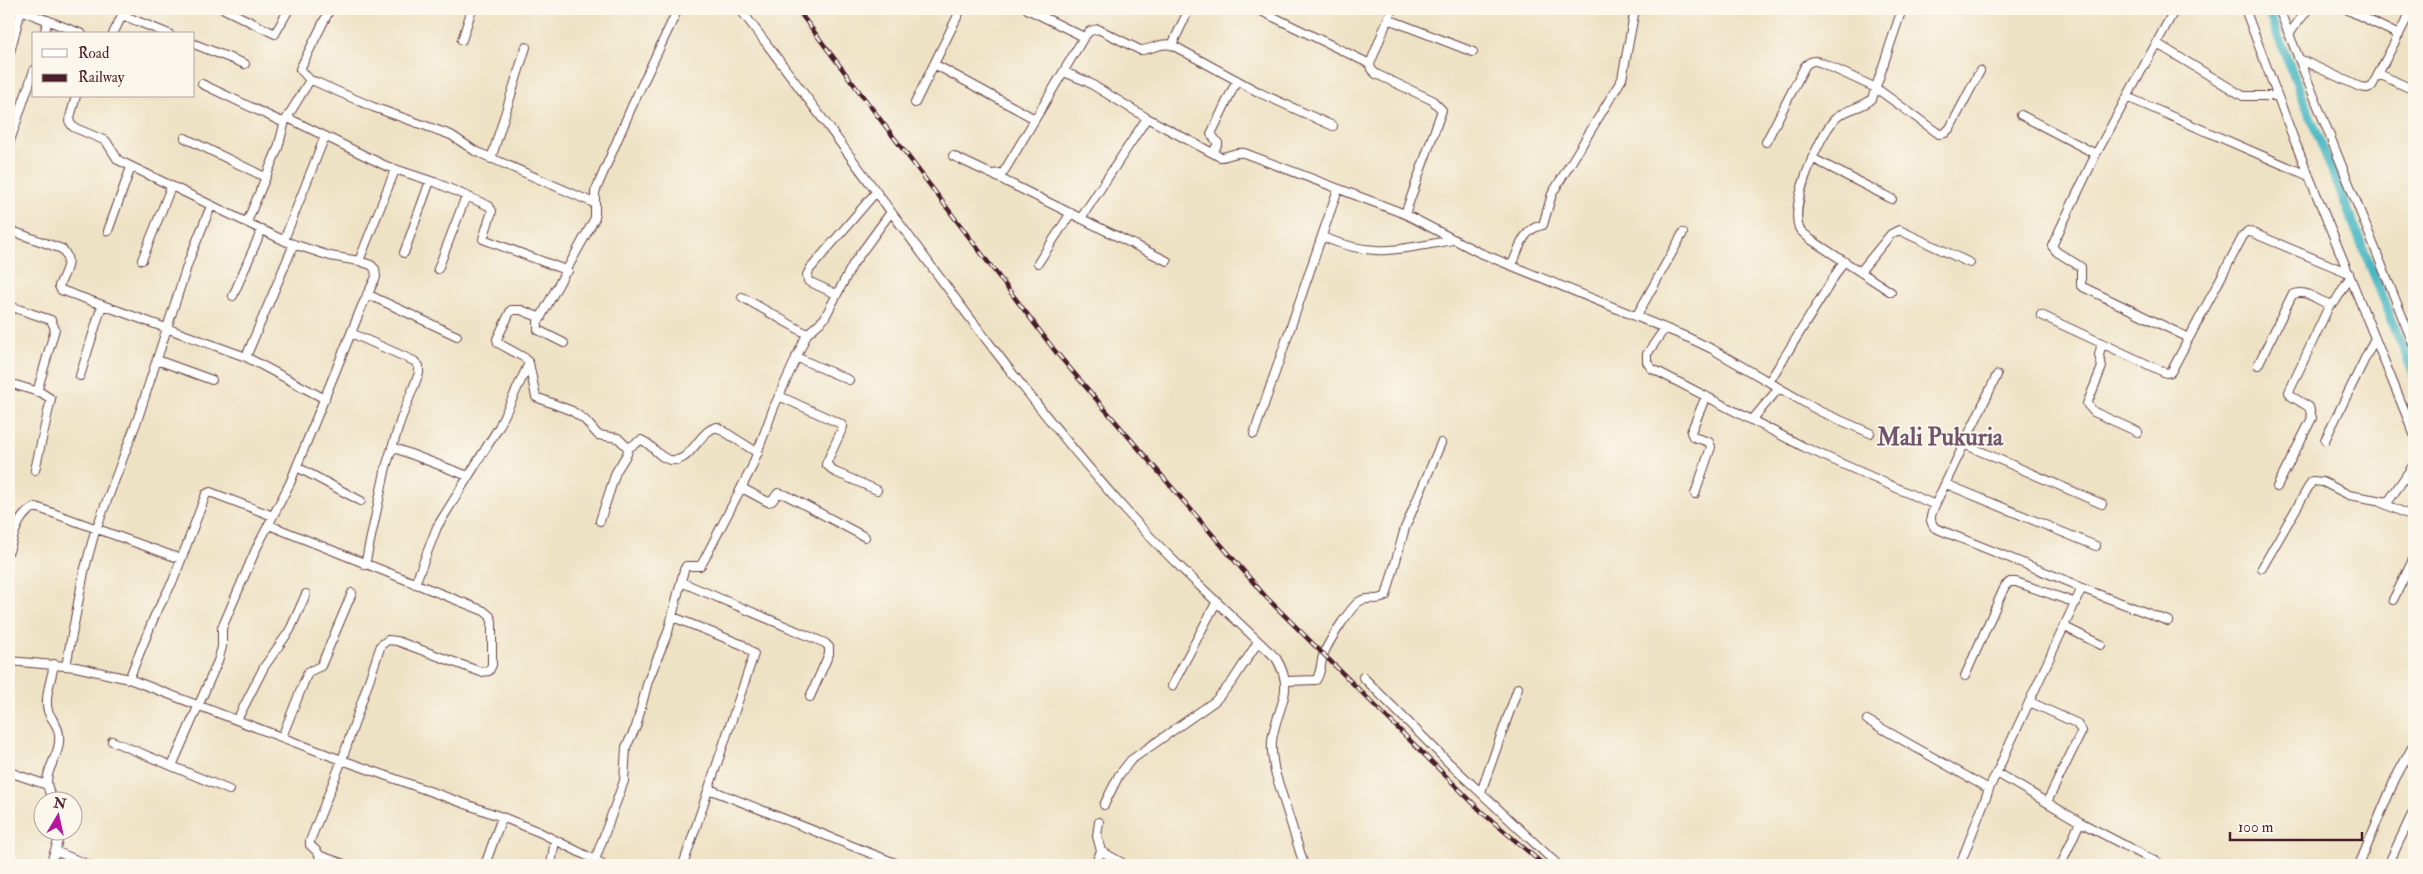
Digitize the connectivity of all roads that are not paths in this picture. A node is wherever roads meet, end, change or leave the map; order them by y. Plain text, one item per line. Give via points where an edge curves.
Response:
1 (19, 9) edge
2 (224, 9) edge
3 (289, 9) edge
4 (330, 9) edge
5 (472, 9) edge
6 (678, 9) edge
7 (740, 9) edge
8 (962, 9) edge
9 (970, 9) edge
10 (1027, 9) edge
11 (1189, 9) edge
12 (1257, 9) edge
13 (1392, 9) edge
14 (1635, 9) edge
15 (1902, 9) edge
16 (2175, 9) edge
17 (2245, 9) edge
18 (2279, 9) edge
19 (2308, 9) edge
20 (2346, 9) edge
21 (2412, 9) edge
22 (40, 12) edge
23 (124, 12) edge
24 (1388, 19) junction
25 (48, 20) junction
26 (45, 32) edge
27 (77, 32) edge
28 (114, 32) edge
29 (165, 32) edge
30 (2289, 34) junction
31 (2399, 35) junction
32 (1084, 38) junction
33 (462, 40) dead end
34 (2156, 43) junction
35 (195, 44) edge
36 (1172, 45) junction
37 (526, 47) dead end
38 (1473, 52) dead end
39 (9, 56) edge
40 (2299, 60) junction
41 (245, 64) dead end
42 (934, 64) junction
43 (1370, 64) junction
44 (1980, 71) dead end
45 (1064, 72) junction
46 (2379, 74) junction
47 (32, 76) edge
48 (310, 80) junction
49 (1237, 80) junction
50 (202, 84) dead end
51 (1876, 88) junction
52 (2414, 90) edge
53 (2277, 96) junction
54 (2127, 97) junction
55 (75, 98) edge
56 (915, 103) dead end
57 (2021, 115) dead end
58 (1147, 118) junction
59 (1036, 119) junction
60 (287, 120) junction
61 (1333, 126) dead end
62 (325, 136) junction
63 (185, 138) dead end
64 (1766, 142) dead end
65 (9, 144) edge
66 (1213, 153) junction
67 (2096, 154) junction
68 (953, 156) dead end
69 (1812, 158) junction
70 (491, 159) junction
71 (130, 167) junction
72 (395, 170) junction
73 (991, 174) junction
74 (2309, 176) junction
75 (265, 177) junction
76 (430, 181) junction
77 (171, 187) junction
78 (1338, 189) junction
79 (876, 192) junction
80 (466, 196) junction
81 (1892, 199) dead end
82 (594, 203) junction
83 (211, 206) junction
84 (891, 212) junction
85 (1071, 213) junction
86 (1405, 214) junction
87 (1081, 218) junction
88 (247, 222) junction
89 (262, 229) junction
90 (9, 230) edge
91 (108, 231) dead end
92 (1683, 233) dead end
93 (1323, 237) junction
94 (284, 240) junction
95 (1453, 240) junction
96 (294, 244) junction
97 (404, 253) dead end
98 (142, 260) dead end
99 (359, 261) junction
100 (1167, 261) dead end
101 (1844, 261) junction
102 (1038, 263) dead end
103 (1970, 263) dead end
104 (1512, 265) junction
105 (438, 269) dead end
106 (568, 271) junction
107 (1860, 272) junction
108 (2350, 275) junction
109 (1890, 292) dead end
110 (367, 294) junction
111 (836, 294) junction
112 (233, 296) dead end
113 (742, 298) dead end
114 (2330, 304) junction
115 (102, 305) junction
116 (9, 306) edge
117 (2041, 315) dead end
118 (1636, 317) junction
119 (541, 318) junction
120 (168, 328) junction
121 (1665, 328) junction
122 (351, 333) junction
123 (807, 334) junction
124 (457, 336) dead end
125 (2189, 338) junction
126 (2375, 338) junction
127 (564, 343) dead end
128 (2102, 343) junction
129 (2414, 346) edge
130 (796, 357) junction
131 (246, 358) junction
132 (157, 360) junction
133 (529, 363) junction
134 (2258, 365) dead end
135 (1998, 375) dead end
136 (80, 376) dead end
137 (212, 380) dead end
138 (849, 380) dead end
139 (1769, 382) junction
140 (9, 383) edge
141 (1779, 388) junction
142 (37, 392) junction
143 (779, 396) junction
144 (1706, 396) junction
145 (325, 400) junction
146 (1752, 420) junction
147 (2138, 432) dead end
148 (1870, 433) dead end
149 (1254, 434) dead end
150 (2414, 434) edge
151 (2325, 440) dead end
152 (1441, 443) dead end
153 (1966, 445) junction
154 (392, 447) junction
155 (628, 448) junction
156 (758, 453) junction
157 (2414, 464) edge
158 (297, 468) junction
159 (34, 470) dead end
160 (468, 476) junction
161 (1946, 484) junction
162 (2276, 487) dead end
163 (742, 488) junction
164 (877, 490) dead end
165 (1695, 494) dead end
166 (361, 502) dead end
167 (2379, 502) junction
168 (2102, 504) dead end
169 (1935, 506) junction
170 (273, 516) junction
171 (2414, 517) edge
172 (600, 521) dead end
173 (269, 525) junction
174 (97, 527) junction
175 (865, 537) dead end
176 (2096, 546) dead end
177 (9, 551) edge
178 (2414, 558) edge
179 (181, 559) junction
180 (365, 565) junction
181 (2262, 568) dead end
182 (681, 582) junction
183 (415, 584) junction
184 (2079, 587) junction
185 (352, 593) dead end
186 (306, 594) dead end
187 (2394, 600) dead end
188 (1216, 601) junction
189 (2076, 603) junction
190 (673, 617) junction
191 (2168, 621) dead end
192 (2065, 627) junction
193 (1258, 642) junction
194 (2101, 645) dead end
195 (9, 661) edge
196 (54, 664) junction
197 (66, 666) junction
198 (1965, 676) dead end
199 (1363, 677) dead end
200 (129, 679) junction
201 (1286, 681) junction
202 (1172, 686) dead end
203 (1518, 688) dead end
204 (810, 697) dead end
205 (2030, 702) junction
206 (198, 706) junction
207 (237, 720) junction
208 (1867, 720) dead end
209 (282, 737) junction
210 (112, 741) dead end
211 (2414, 744) edge
212 (342, 760) junction
213 (172, 766) junction
214 (9, 772) edge
215 (1997, 773) junction
216 (47, 785) junction
217 (709, 788) junction
218 (1989, 789) junction
219 (229, 790) dead end
220 (49, 792) edge
221 (1481, 792) junction
222 (2047, 802) junction
223 (1104, 805) dead end
224 (2414, 810) edge
225 (502, 817) junction
226 (1099, 822) dead end
227 (2080, 822) junction
228 (555, 840) junction
229 (58, 842) edge
230 (56, 851) junction
231 (1101, 851) junction
232 (320, 856) junction
233 (595, 860) junction
234 (50, 865) edge
235 (89, 865) edge
236 (318, 865) edge
237 (347, 865) edge
238 (485, 865) edge
239 (551, 865) edge
240 (605, 865) edge
241 (684, 865) edge
242 (900, 865) edge
243 (1095, 865) edge
244 (1126, 865) edge
245 (1304, 865) edge
246 (1558, 865) edge
247 (1960, 865) edge
248 (2061, 865) edge
249 (2162, 865) edge
250 (2359, 865) edge
251 (2388, 865) edge

1 - 22 street
1 - 39 street
2 - 3 street via 274,34
4 - 48 street via 300,68
5 - 33 street
6 - 82 street via 623,126 595,192
7 - 79 street
8 - 9 street
8 - 42 street
10 - 32 street
11 - 36 street
12 - 43 street
13 - 24 street
14 - 104 street via 1622,79 1552,194 1542,225 1534,226 1528,232
15 - 51 street
16 - 34 street
17 - 53 street
18 - 30 street
19 - 30 street
20 - 31 street
21 - 31 street
22 - 25 street
23 - 28 street
23 - 29 street
24 - 38 street
24 - 43 street
25 - 26 street
25 - 27 street
30 - 40 street
31 - 46 street
32 - 36 street via 1090,31 1098,29 1140,50 1158,44
32 - 45 street
34 - 53 street via 2235,92 2251,97
34 - 54 street
35 - 41 street
36 - 49 street
37 - 70 street
40 - 46 street via 2360,87 2372,86
40 - 129 street
42 - 56 street
42 - 59 street
43 - 86 street via 1376,74 1432,100 1442,110
44 - 51 street via 1950,128 1939,134
45 - 58 street via 1086,81
45 - 59 street
46 - 52 street
47 - 65 street
48 - 60 street
48 - 70 street via 450,135
49 - 61 street
49 - 66 street via 1210,134 1218,143
50 - 60 street via 280,121
51 - 64 street via 1822,62 1810,61
51 - 69 street via 1872,99 1864,106 1848,110 1836,118
53 - 74 street
54 - 67 street
54 - 74 street
55 - 71 street via 69,121 72,127 106,141 112,155
57 - 67 street
58 - 66 street
58 - 87 street
59 - 73 street via 1003,173
60 - 62 street
60 - 75 street
62 - 72 street
62 - 94 street
63 - 75 street
66 - 78 street via 1226,157 1236,152 1244,153
67 - 125 street via 2053,242 2053,249 2081,266 2081,286
68 - 73 street
69 - 81 street
69 - 101 street via 1799,204 1797,219 1800,229
70 - 82 street
71 - 77 street
71 - 91 street
72 - 76 street
72 - 99 street
73 - 85 street
74 - 108 street
75 - 88 street
76 - 80 street
76 - 97 street
77 - 83 street
77 - 98 street
78 - 86 street
78 - 93 street
79 - 84 street
79 - 111 street via 807,275 808,281
80 - 105 street
80 - 106 street via 489,206 492,211 483,234 486,242
82 - 106 street via 595,218
83 - 88 street
83 - 120 street
84 - 111 street via 853,264
84 - 188 street via 1097,477 1129,514
85 - 87 street
85 - 102 street
86 - 95 street
87 - 100 street
88 - 89 street
89 - 94 street
89 - 112 street
90 - 115 street via 62,249 69,262 60,290
92 - 118 street
93 - 95 street via 1370,251
93 - 149 street
94 - 96 street
95 - 104 street
96 - 99 street via 330,256
96 - 131 street
99 - 110 street via 376,269 376,277
101 - 107 street
101 - 139 street
103 - 107 street via 1899,230 1890,234
104 - 118 street
106 - 119 street
107 - 109 street
108 - 114 street via 2335,302
108 - 125 street via 2248,232
108 - 126 street
110 - 122 street
110 - 124 street
111 - 123 street via 824,319
113 - 123 street
114 - 134 street via 2306,293 2292,295
114 - 162 street via 2289,392 2309,407 2312,418
115 - 120 street
115 - 136 street
116 - 142 street via 51,320 55,328
117 - 128 street
118 - 121 street
119 - 127 street via 538,330
119 - 133 street via 521,310 511,310 498,335 498,343
120 - 131 street
120 - 132 street
121 - 139 street via 1712,349
121 - 144 street via 1648,354 1647,362 1651,368
122 - 145 street
122 - 154 street via 419,366
123 - 130 street
125 - 128 street via 2171,372
126 - 150 street
126 - 151 street
128 - 147 street via 2099,355 2102,367 2087,404 2094,412
130 - 138 street
130 - 143 street
131 - 145 street
132 - 137 street
132 - 174 street
133 - 155 street via 536,397 572,411 598,435 618,438
133 - 160 street via 499,427
135 - 153 street
139 - 141 street
140 - 142 street
141 - 146 street
141 - 148 street via 1819,411
142 - 159 street via 52,399
143 - 156 street
143 - 164 street via 841,424 843,428 826,464 835,472
144 - 146 street
144 - 165 street via 1691,432 1692,437 1709,442 1711,447
145 - 158 street
146 - 169 street
152 - 201 street via 1405,528 1386,596 1366,599 1354,606 1326,648 1316,680
153 - 161 street
153 - 168 street
154 - 160 street
154 - 180 street
155 - 156 street via 641,440 663,457 677,460 688,455 710,430 717,427
155 - 172 street via 616,472
156 - 163 street
157 - 167 street via 2388,502
158 - 166 street
158 - 170 street
160 - 183 street via 437,527
161 - 169 street
161 - 176 street
163 - 175 street via 768,502 778,494 786,495
163 - 182 street via 703,562 697,567 686,566
167 - 171 street
167 - 181 street via 2349,494 2318,480 2312,481
169 - 184 street via 1930,517 1935,528
170 - 173 street
170 - 179 street via 210,492 202,500
173 - 180 street
173 - 206 street via 222,628 222,648
174 - 177 street via 36,507 23,515
174 - 179 street
174 - 197 street via 84,572
178 - 187 street
179 - 200 street
180 - 183 street
182 - 190 street
182 - 204 street via 829,646 829,654
183 - 212 street via 490,616 492,665 482,672 397,642 388,640 380,645
184 - 189 street
184 - 191 street
185 - 209 street via 321,666 308,672
186 - 207 street via 290,630 264,667
188 - 193 street
188 - 202 street
189 - 192 street
189 - 198 street via 2010,582 2005,586
190 - 217 street via 743,645 754,654
190 - 233 street via 626,748 624,781
192 - 194 street
192 - 205 street
193 - 201 street via 1276,658
193 - 223 street via 1232,682 1215,701 1131,760
195 - 196 street
196 - 197 street
196 - 216 street via 48,710 60,733
197 - 200 street
199 - 221 street
200 - 206 street
201 - 245 street via 1272,742 1272,756
203 - 221 street
205 - 215 street
205 - 222 street via 2076,723 2082,731
206 - 207 street
206 - 213 street
207 - 209 street
208 - 218 street
209 - 212 street
210 - 213 street
211 - 250 street
212 - 225 street
212 - 232 street via 310,841
213 - 219 street
214 - 216 street
215 - 218 street
215 - 222 street
216 - 220 street
217 - 241 street
217 - 242 street
218 - 247 street
221 - 246 street
222 - 227 street
224 - 251 street
225 - 228 street
225 - 238 street
226 - 231 street via 1097,836
227 - 248 street
227 - 249 street
228 - 233 street
228 - 239 street
229 - 230 street
230 - 234 street
230 - 235 street
231 - 243 street
231 - 244 street
232 - 236 street
232 - 237 street
233 - 240 street

